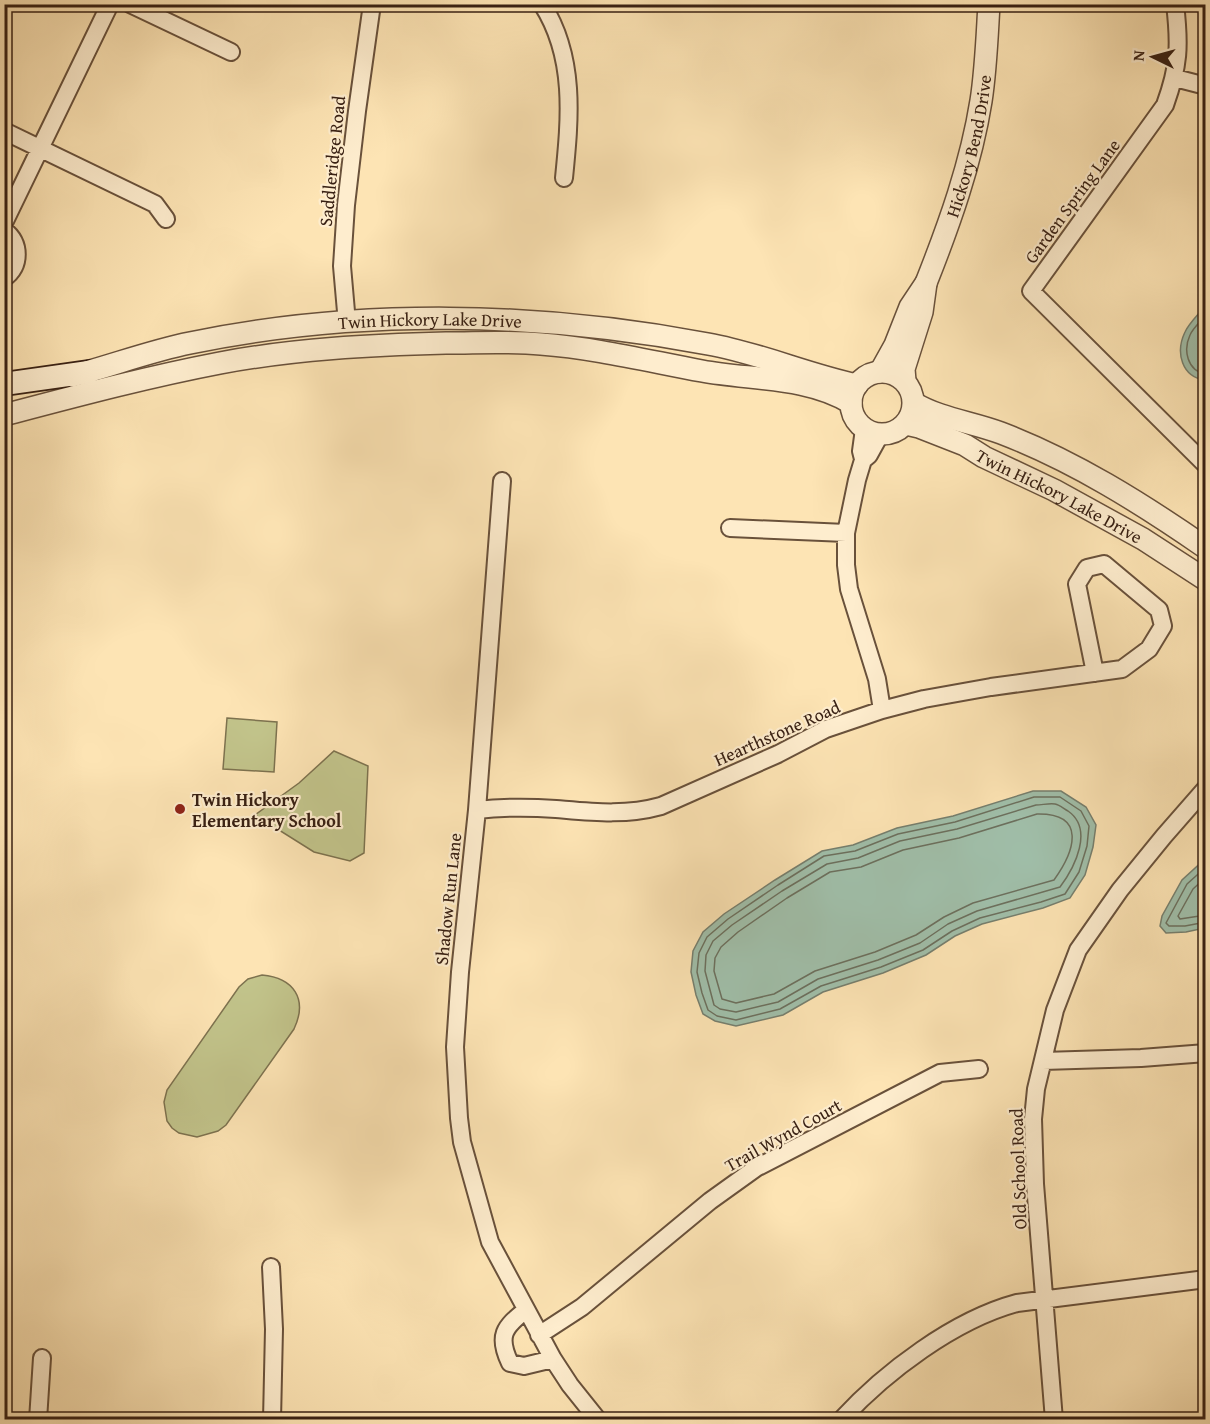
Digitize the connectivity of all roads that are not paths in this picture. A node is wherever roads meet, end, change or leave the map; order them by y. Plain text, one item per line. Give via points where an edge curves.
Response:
1 (110, 4) edge
2 (130, 4) edge
3 (372, 4) edge
4 (542, 4) edge
5 (990, 4) edge
6 (1175, 4) edge
7 (231, 52) dead end
8 (1175, 78) junction
9 (1206, 86) edge
10 (4, 131) edge
11 (41, 149) junction
12 (564, 178) dead end
13 (166, 219) dead end
14 (4, 223) edge
15 (4, 230) edge
16 (4, 278) edge
17 (926, 283) junction
18 (347, 323) junction
19 (89, 372) junction
20 (880, 372) junction
21 (905, 381) junction
22 (4, 384) edge
23 (4, 393) edge
24 (854, 394) junction
25 (914, 403) junction
26 (4, 415) edge
27 (906, 424) junction
28 (872, 432) junction
29 (1206, 465) edge
30 (502, 481) dead end
31 (730, 528) dead end
32 (846, 533) junction
33 (1206, 549) edge
34 (1206, 580) edge
35 (1095, 673) junction
36 (882, 710) junction
37 (1206, 788) edge
38 (477, 810) junction
39 (1206, 1053) edge
40 (1043, 1060) junction
41 (978, 1069) dead end
42 (271, 1267) dead end
43 (1206, 1279) edge
44 (1044, 1300) junction
45 (526, 1310) junction
46 (539, 1335) junction
47 (42, 1358) dead end
48 (553, 1359) junction
49 (38, 1419) edge
50 (272, 1419) edge
51 (598, 1419) edge
52 (841, 1419) edge
53 (1054, 1419) edge

1 - 11 street
2 - 7 street
3 - 18 street, Saddleridge Road via 345,215 342,266
4 - 12 street via 558,35 569,82
5 - 17 street, Hickory Bend Drive via 980,104 963,175
6 - 8 street, Garden Spring Lane
8 - 9 street
8 - 29 street, Garden Spring Lane via 1165,105 1031,291
10 - 11 street
11 - 13 street via 155,204
11 - 14 street
15 - 16 street via 15,242 17,260
17 - 20 street, Hickory Bend Drive via 910,307 896,345
17 - 21 street, Hickory Bend Drive via 922,312 904,369
18 - 19 street, Twin Hickory Lake Drive via 288,327 197,342
18 - 24 street, Twin Hickory Lake Drive via 480,318 603,327 744,351 828,378
19 - 22 main road
19 - 23 street, Twin Hickory Lake Drive
20 - 21 street via 892,373
20 - 24 street via 864,378
21 - 25 street
24 - 26 street, Twin Hickory Lake Drive via 588,350 516,342 386,345 222,363 132,381
24 - 28 street via 857,422
25 - 27 street
25 - 33 street, Twin Hickory Lake Drive via 944,417 1001,433 1077,468 1161,517
27 - 28 street via 890,434
27 - 34 street, Twin Hickory Lake Drive via 965,445 1054,490
28 - 32 street
30 - 38 street, Shadow Run Lane
31 - 32 street
32 - 36 street via 849,589 877,679
35 - 35 street, Hearthstone Road via 1122,669 1149,650 1163,626 1159,610 1104,564 1088,568 1077,584
35 - 36 street, Hearthstone Road via 980,689
36 - 38 street, Hearthstone Road via 826,729 778,754 641,812 506,807
37 - 40 street, Old School Road via 1120,890 1078,950 1055,1010
38 - 45 street, Shadow Run Lane via 455,1047 459,1118 490,1242
39 - 40 street
40 - 44 street, Old School Road via 1033,1119
41 - 46 street, Trail Wynd Court via 940,1073 756,1168 582,1307
42 - 50 street
43 - 44 street
44 - 52 street via 997,1308 963,1325 896,1370
44 - 53 street, Old School Road
45 - 46 street, Shadow Run Lane
45 - 48 street via 504,1331 503,1347 510,1363 524,1366
46 - 48 street, Shadow Run Lane
47 - 49 street
48 - 51 street, Shadow Run Lane

